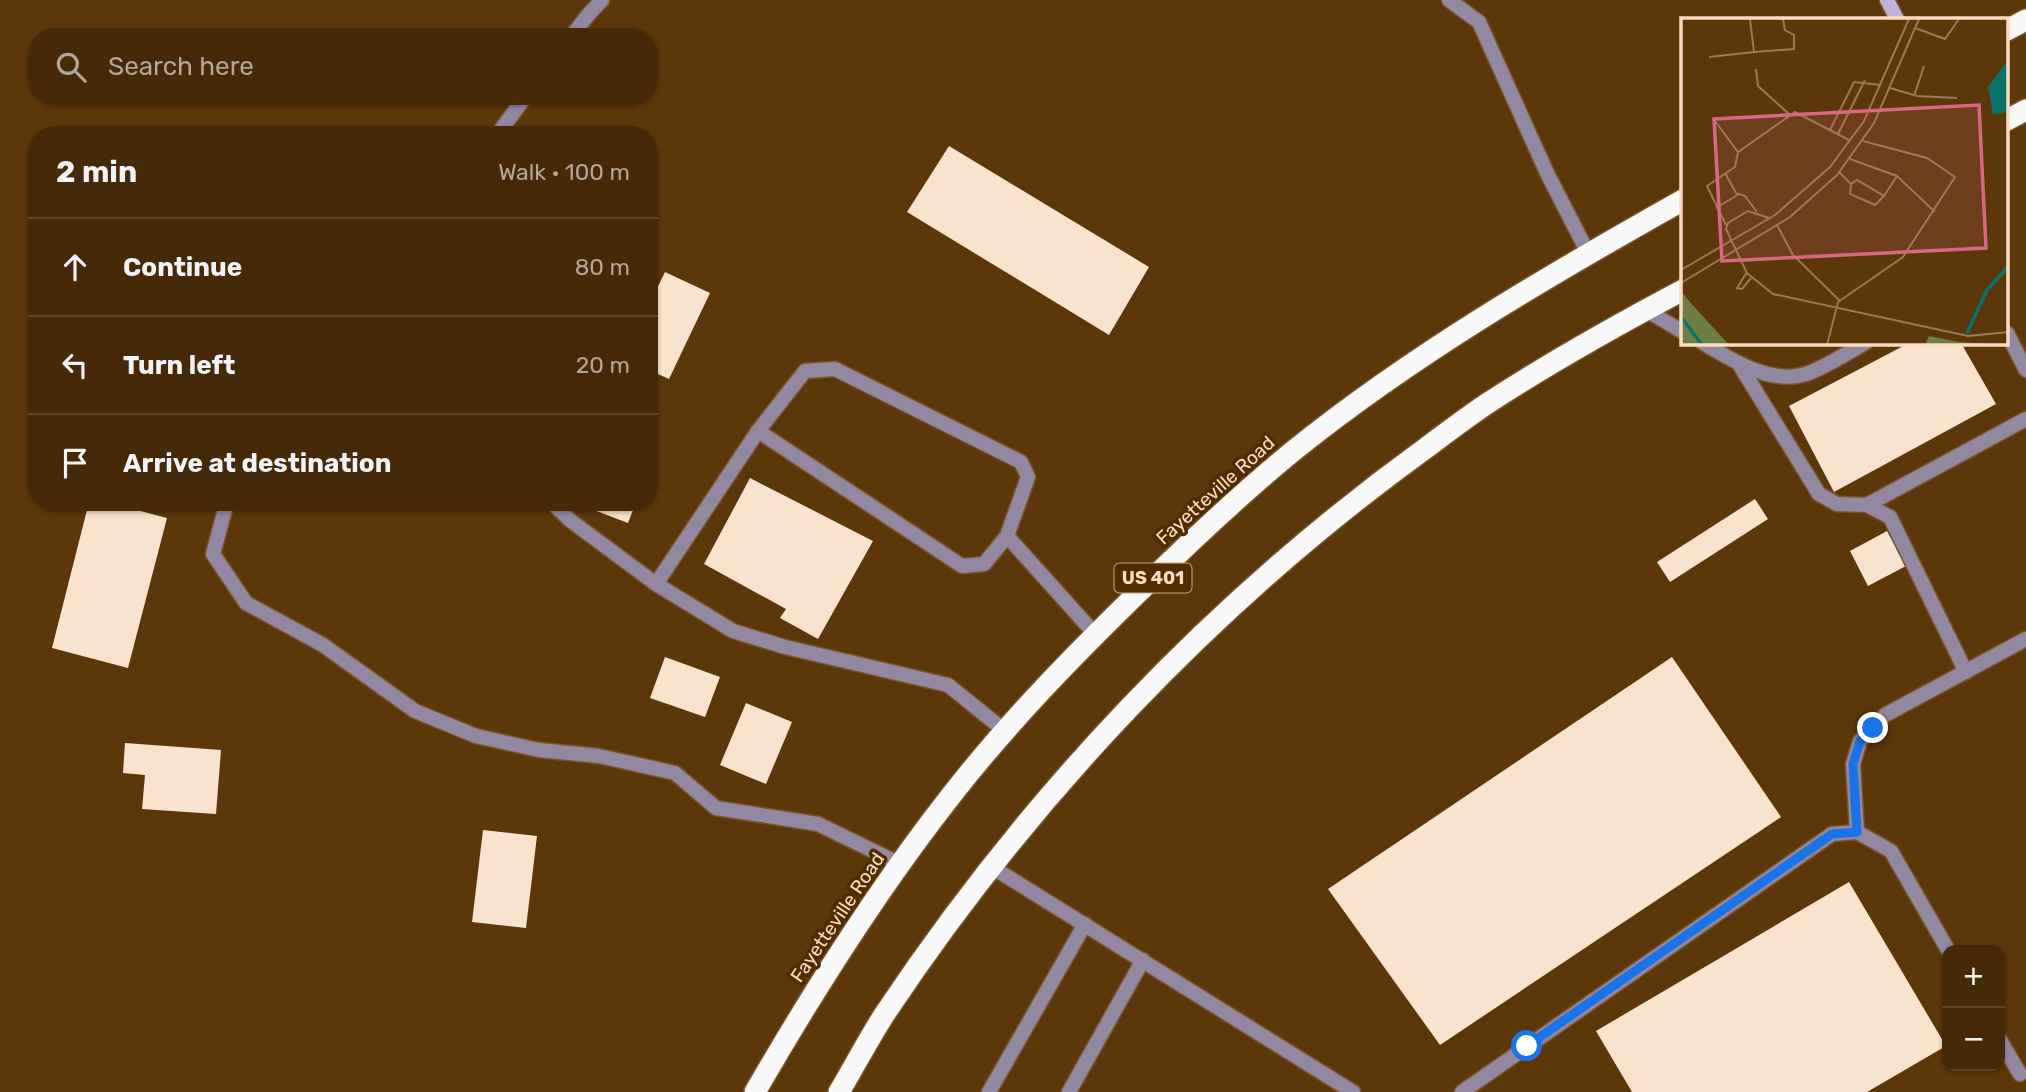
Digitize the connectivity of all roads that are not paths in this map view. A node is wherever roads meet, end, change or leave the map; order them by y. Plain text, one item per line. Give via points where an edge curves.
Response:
1 (602, 0) edge
2 (1449, 0) edge
3 (1887, 0) edge
4 (1896, 18) edge
5 (2026, 20) edge
6 (578, 28) edge
7 (2008, 29) edge
8 (519, 105) edge
9 (2026, 110) edge
10 (2008, 119) edge
11 (504, 126) edge
12 (1681, 201) edge
13 (1588, 253) junction
14 (1681, 291) edge
15 (1646, 310) junction
16 (1681, 330) edge
17 (2008, 335) edge
18 (1707, 345) edge
19 (1861, 345) edge
20 (1740, 364) junction
21 (2026, 370) edge
22 (2026, 419) edge
23 (758, 431) junction
24 (1867, 505) junction
25 (225, 511) edge
26 (560, 511) edge
27 (1007, 536) junction
28 (656, 584) junction
29 (1095, 634) junction
30 (2026, 639) edge
31 (1966, 672) junction
32 (1005, 731) junction
33 (1857, 832) junction
34 (900, 864) junction
35 (992, 867) junction
36 (1085, 924) junction
37 (1945, 945) edge
38 (1143, 960) junction
39 (2005, 1048) edge
40 (2020, 1074) dead end
41 (755, 1092) edge
42 (839, 1092) edge
43 (989, 1092) edge
44 (1069, 1092) edge
45 (1353, 1092) edge
46 (1462, 1092) edge

1 - 6 street
2 - 13 street via 1479,22
3 - 4 street
5 - 7 highway
8 - 11 street
9 - 10 highway
12 - 13 highway, Fayetteville Road / US 401
13 - 29 highway, Fayetteville Road / US 401 via 1401,372 1292,452 1199,533
14 - 15 highway
15 - 16 street
15 - 35 highway via 1487,403 1271,569 1158,677
17 - 21 street
18 - 20 street
19 - 20 street via 1806,374 1778,377
20 - 24 street via 1819,494 1838,503
22 - 24 street
23 - 27 street via 962,566 984,565
23 - 27 street via 805,372 835,369 1021,462 1028,477
23 - 28 street
24 - 31 street via 1890,517
25 - 34 street via 213,554 246,603 323,645 415,711 476,736 675,773 716,808 818,824
26 - 28 street
27 - 29 street
28 - 32 street via 733,631 948,684
29 - 32 highway, Fayetteville Road / US 401
30 - 31 street
31 - 33 street via 1885,715 1860,741 1853,764
32 - 34 highway, Fayetteville Road / US 401
33 - 37 street via 1891,851
33 - 46 street via 1832,834
34 - 41 highway, Fayetteville Road / US 401 via 810,998
35 - 36 street
35 - 42 highway via 883,1017
36 - 38 street
36 - 43 street
38 - 44 street
38 - 45 street
39 - 40 street

